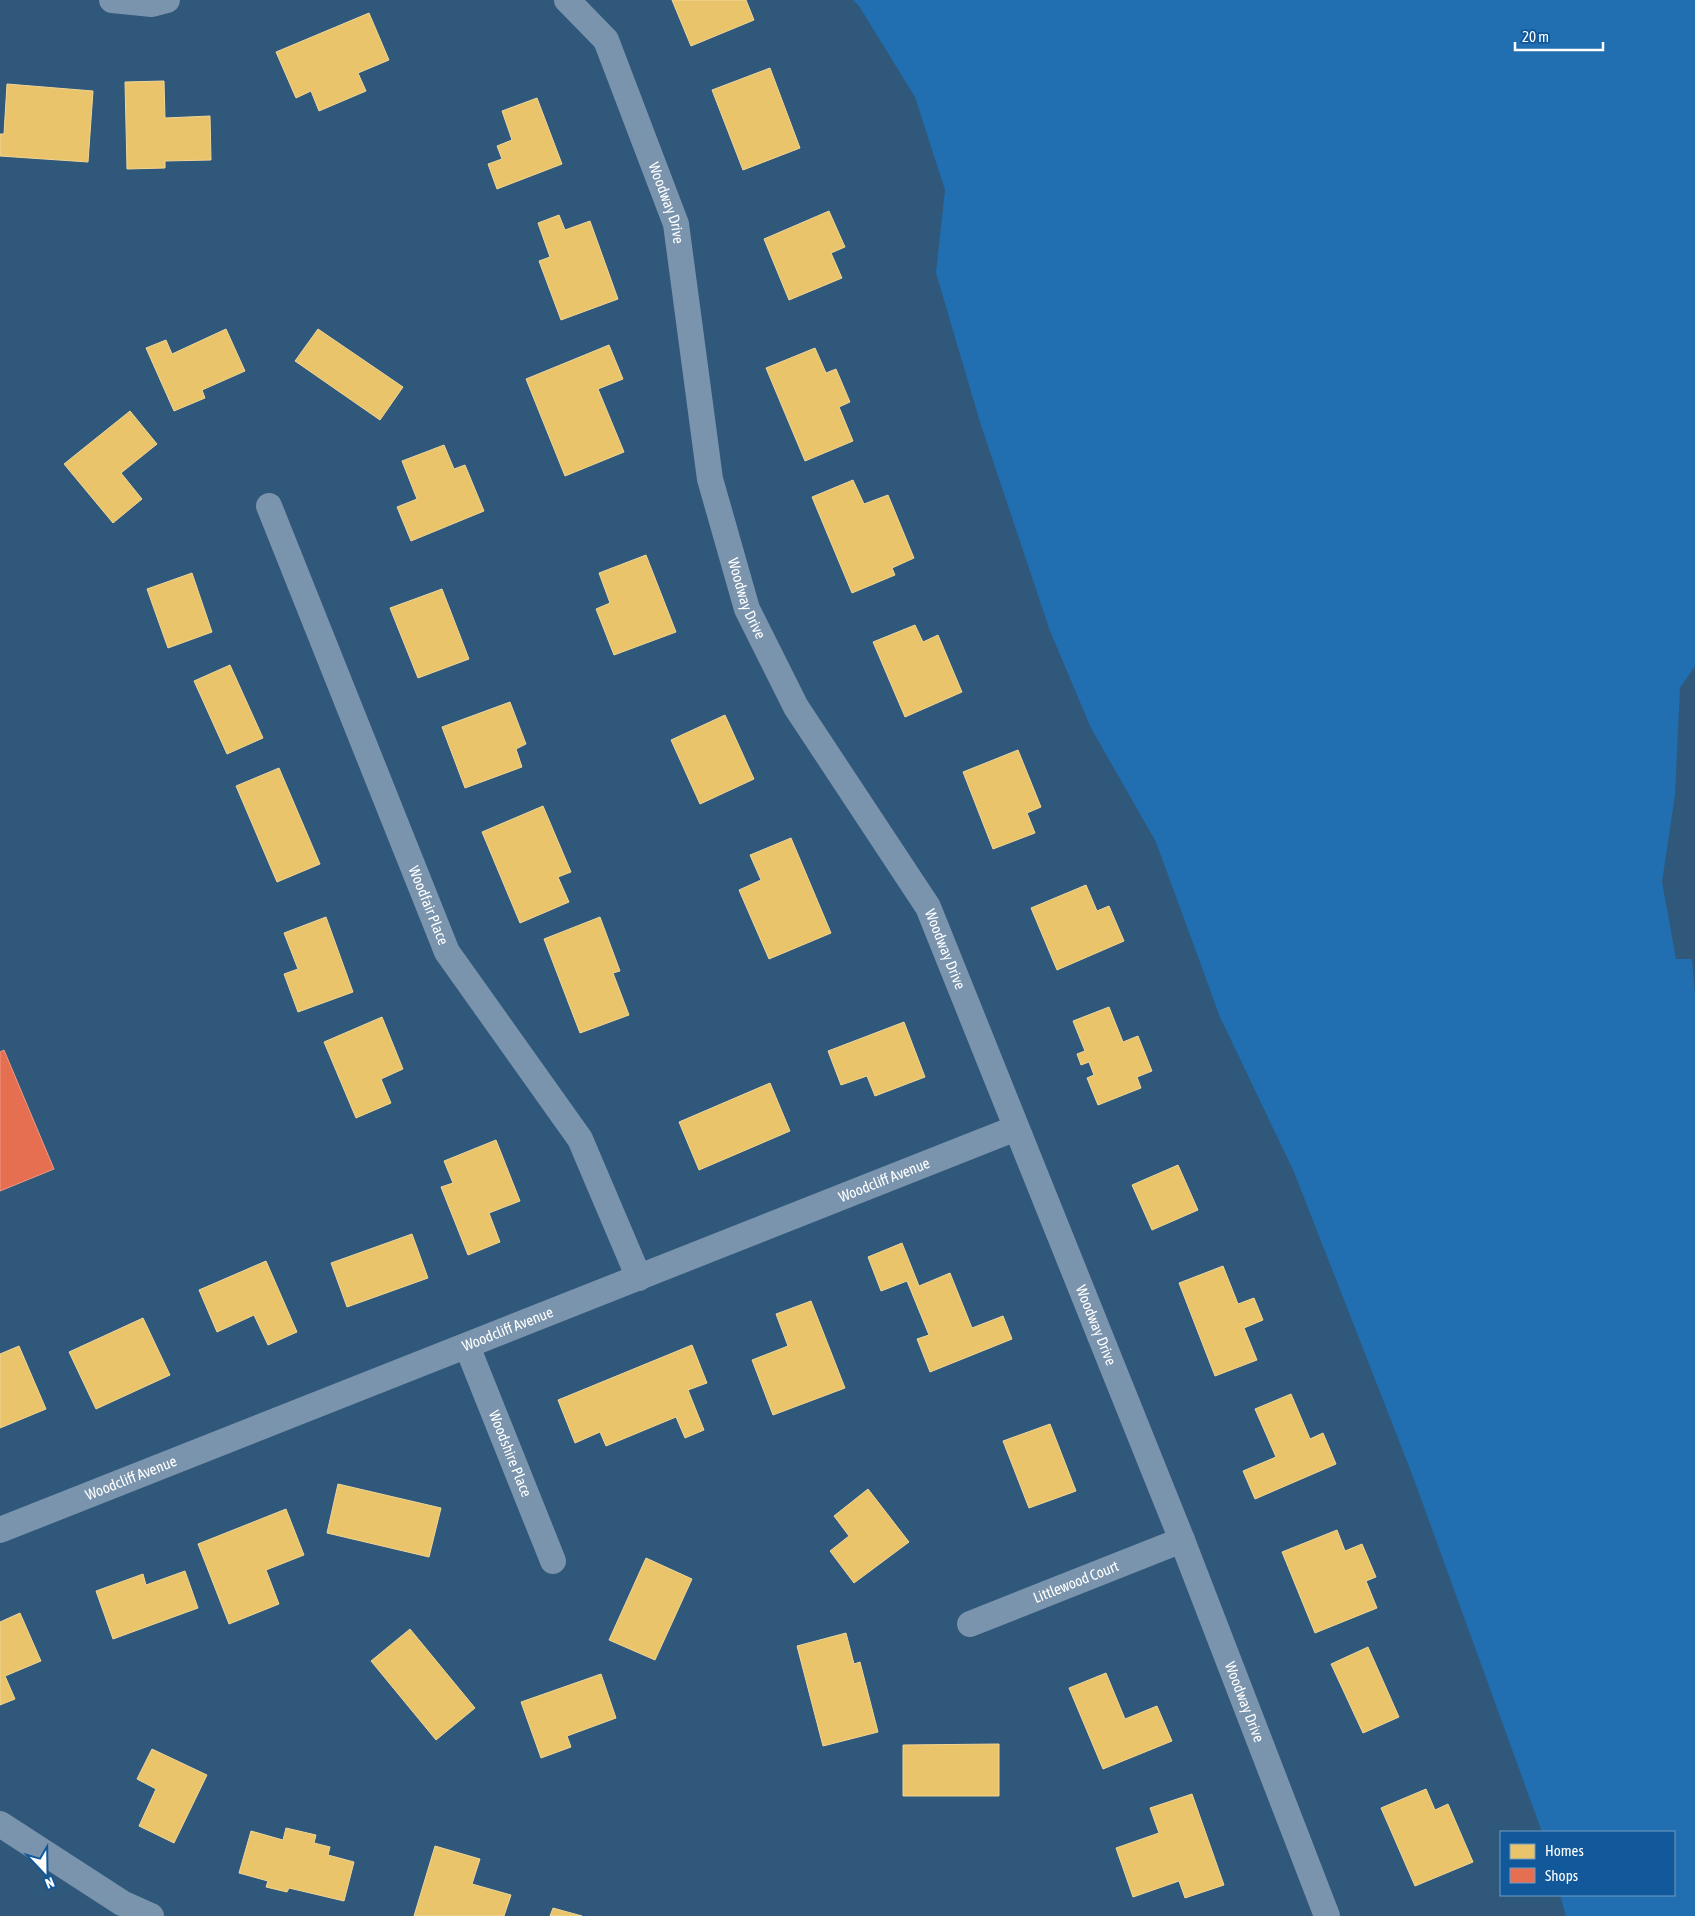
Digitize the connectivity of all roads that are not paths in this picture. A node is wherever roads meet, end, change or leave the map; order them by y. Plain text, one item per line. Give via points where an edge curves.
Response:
1 (112, 0) edge
2 (167, 0) edge
3 (567, 0) edge
4 (269, 506) dead end
5 (1016, 1128) junction
6 (638, 1278) junction
7 (467, 1346) junction
8 (0, 1530) edge
9 (1182, 1540) junction
10 (553, 1561) dead end
11 (970, 1624) dead end
12 (0, 1824) edge
13 (151, 1916) edge
14 (1327, 1916) edge

1 - 2 street via 152,4
3 - 5 street, Woodway Drive via 606,40 676,224 710,479 747,609 796,707 928,907
4 - 6 street, Woodfair Place via 447,952 580,1139
5 - 6 street, Woodcliff Avenue
5 - 9 street, Woodway Drive
6 - 7 street, Woodcliff Avenue
7 - 8 street, Woodcliff Avenue
7 - 10 street, Woodshire Place
9 - 11 street, Littlewood Court
9 - 14 street, Woodway Drive
12 - 13 street via 122,1903

